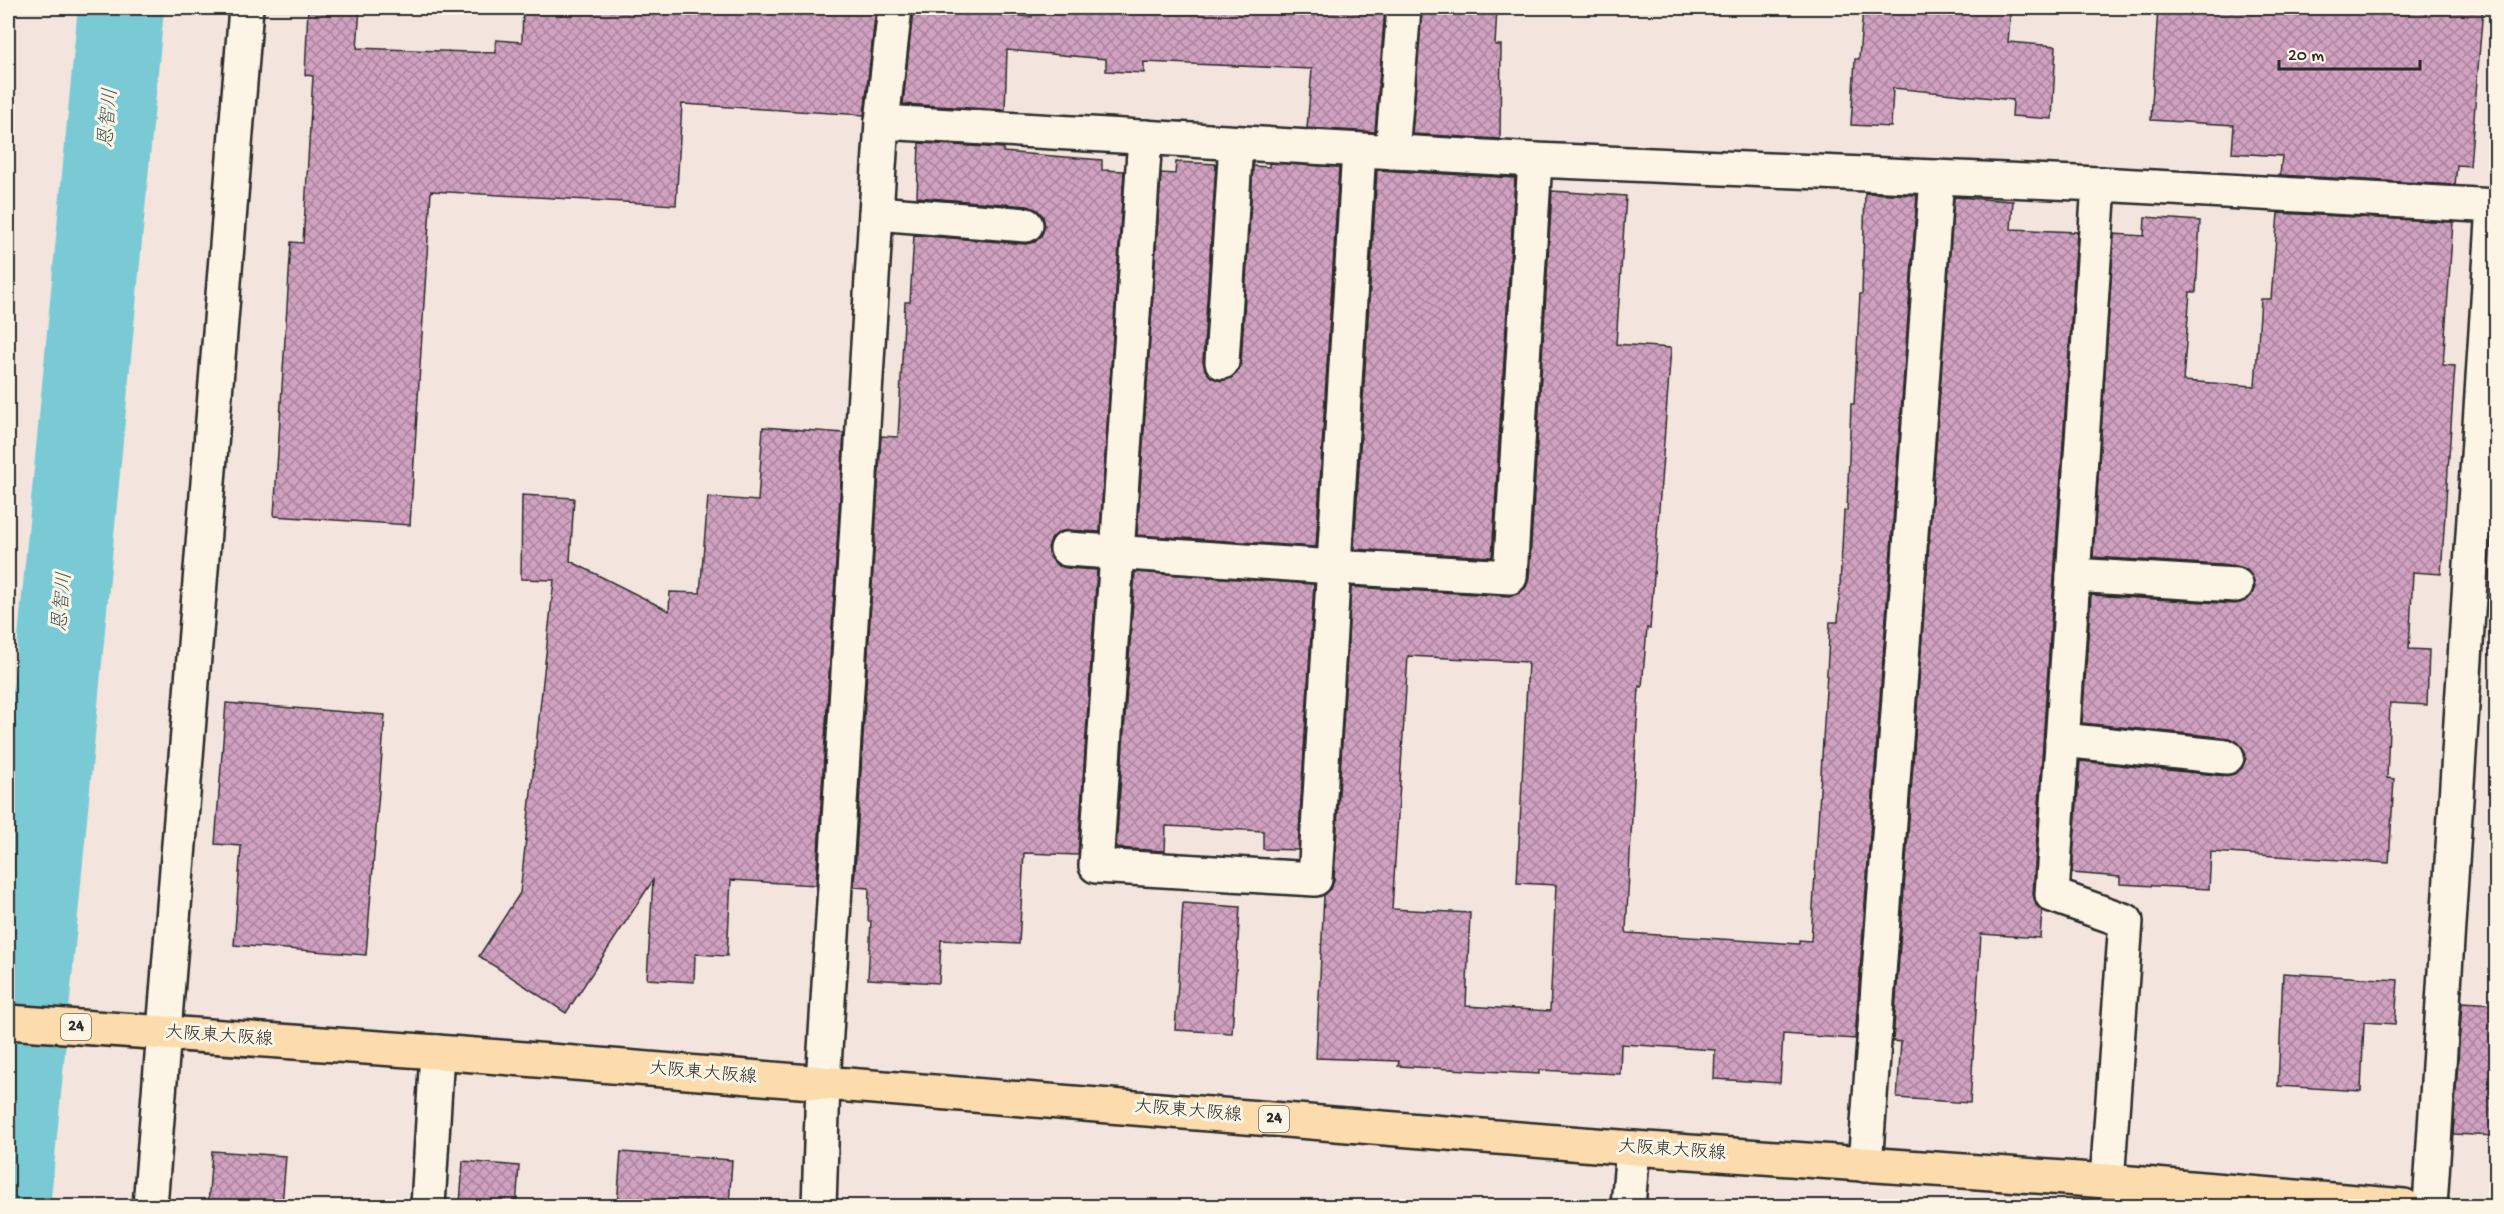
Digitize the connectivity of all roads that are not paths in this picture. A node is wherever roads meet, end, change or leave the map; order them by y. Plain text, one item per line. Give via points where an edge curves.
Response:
1 (246, 8) edge
2 (895, 8) edge
3 (1404, 8) edge
4 (882, 122) junction
5 (1145, 137) junction
6 (1236, 143) junction
7 (1359, 150) junction
8 (1392, 152) junction
9 (1535, 160) junction
10 (1936, 177) junction
11 (2099, 184) junction
12 (2495, 206) edge
13 (876, 213) junction
14 (1026, 225) dead end
15 (1222, 362) dead end
16 (1067, 549) dead end
17 (1118, 552) junction
18 (1334, 567) junction
19 (2073, 574) junction
20 (2236, 585) dead end
21 (2483, 594) edge
22 (2062, 740) junction
23 (2228, 757) dead end
24 (8, 1022) edge
25 (155, 1033) junction
26 (437, 1052) junction
27 (823, 1083) junction
28 (1633, 1148) junction
29 (1865, 1165) junction
30 (2107, 1181) junction
31 (150, 1206) edge
32 (428, 1206) edge
33 (819, 1206) edge
34 (1628, 1206) edge
35 (2404, 1206) edge
36 (2430, 1206) edge

1 - 25 street
2 - 4 street
3 - 8 street
4 - 5 street
4 - 13 street
5 - 6 street
5 - 17 street
6 - 7 street
6 - 15 street
7 - 8 street
7 - 18 street
8 - 9 street
9 - 10 street
9 - 18 street via 1510,576
10 - 11 street
10 - 29 street
11 - 12 street
11 - 19 street
12 - 21 street
13 - 14 street
13 - 27 street
16 - 17 street
17 - 18 street
17 - 18 street via 1096,866 1315,879
19 - 20 street
19 - 22 street
21 - 36 street
22 - 23 street
22 - 30 street via 2052,895 2126,921
24 - 25 main road, 大阪東大阪線 / 24
25 - 26 main road, 大阪東大阪線 / 24
25 - 31 street
26 - 27 main road, 大阪東大阪線 / 24
26 - 32 street
27 - 28 main road, 大阪東大阪線 / 24
27 - 33 street
28 - 29 main road, 大阪東大阪線 / 24
28 - 34 street
29 - 30 main road, 大阪東大阪線 / 24
30 - 35 main road, 大阪東大阪線 / 24

